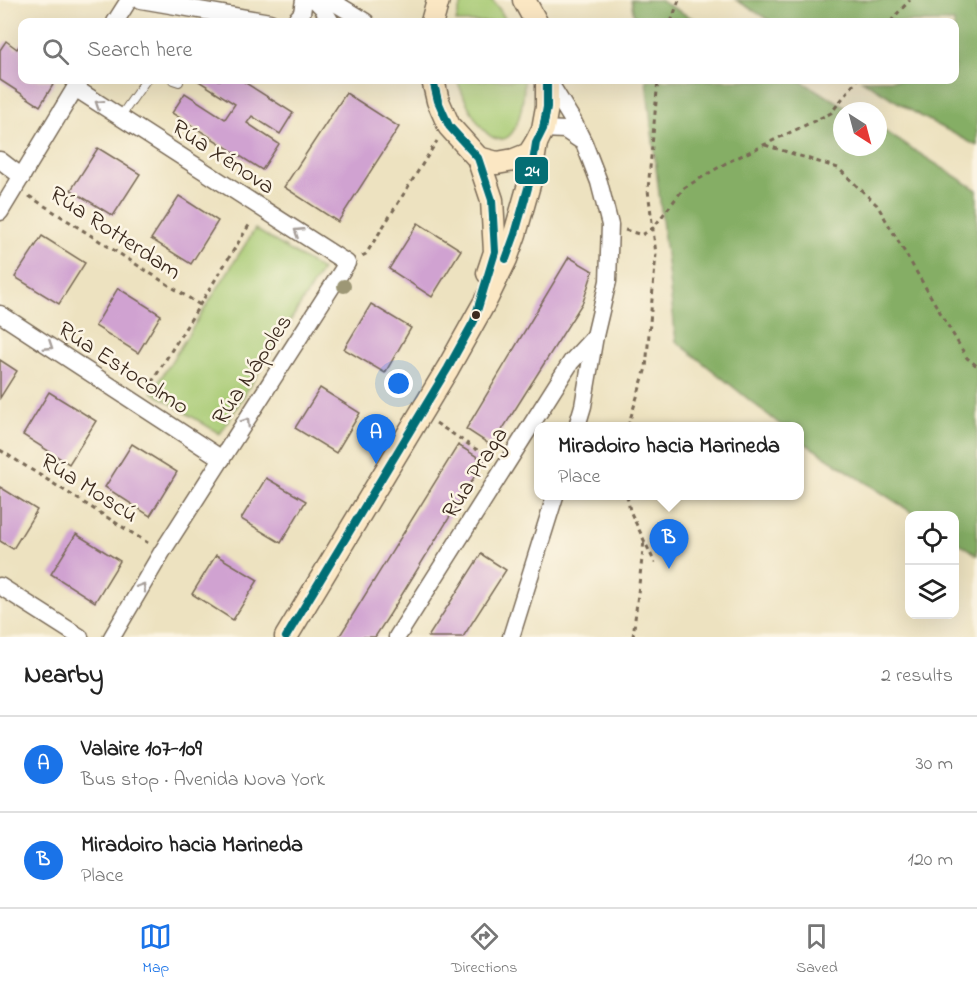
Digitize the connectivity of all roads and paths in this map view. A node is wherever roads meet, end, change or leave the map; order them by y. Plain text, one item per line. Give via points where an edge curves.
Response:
1 (129, 0) edge
2 (141, 0) edge
3 (304, 0) edge
4 (315, 0) edge
5 (330, 0) edge
6 (438, 0) edge
7 (524, 0) edge
8 (679, 0) edge
9 (910, 0) edge
10 (118, 18) edge
11 (247, 18) edge
12 (298, 18) edge
13 (329, 18) edge
14 (359, 18) edge
15 (433, 18) edge
16 (534, 18) edge
17 (672, 18) edge
18 (893, 18) edge
19 (78, 84) edge
20 (143, 84) edge
21 (434, 84) edge
22 (547, 84) edge
23 (549, 84) edge
24 (658, 84) edge
25 (855, 84) edge
26 (120, 117) junction
27 (440, 136) dead end
28 (540, 136) junction
29 (584, 143) junction
30 (765, 145) junction
31 (478, 158) junction
32 (0, 160) edge
33 (18, 182) junction
34 (260, 207) junction
35 (0, 212) edge
36 (610, 225) junction
37 (653, 228) junction
38 (347, 263) junction
39 (200, 305) junction
40 (0, 314) edge
41 (474, 321) junction
42 (595, 336) junction
43 (977, 366) edge
44 (138, 405) junction
45 (425, 408) junction
46 (578, 422) edge
47 (629, 422) edge
48 (0, 450) edge
49 (222, 459) junction
50 (505, 468) junction
51 (553, 500) edge
52 (628, 500) edge
53 (644, 541) junction
54 (162, 552) junction
55 (655, 563) dead end
56 (0, 586) edge
57 (80, 637) edge
58 (112, 637) edge
59 (286, 637) edge
60 (397, 637) edge
61 (511, 637) edge
62 (633, 637) edge

1 - 10 street
2 - 11 street
3 - 12 street
4 - 13 street
5 - 14 street
6 - 15 street
7 - 16 street
8 - 17 path
9 - 18 path
26 -> 19 street, Rúa Xénova
19 - 33 street
20 - 26 lane
21 - 31 street via 449,126
22 - 28 street via 547,107
23 - 29 street
24 - 37 path via 648,190
25 - 30 path via 831,113
26 - 34 street, Rúa Xénova
27 - 38 path via 366,254
28 - 29 street via 565,130
28 - 31 street via 529,154 514,160 497,163
28 - 41 street via 515,234
29 - 36 street
30 - 37 path via 726,162 684,188
30 - 43 path via 838,168 877,205 967,358
31 - 41 street via 492,200 495,252
32 - 33 street
33 - 35 street
33 - 39 path, Rúa Rotterdam
38 -> 34 street, Rúa Xénova
34 - 39 path
36 - 37 path via 642,235
36 - 42 street via 608,281
37 - 47 path via 656,254 646,368
49 -> 38 street, Rúa Nápoles
39 - 44 path
40 -> 44 street, Rúa Estocolmo
41 - 45 street
42 - 46 street
42 - 50 street, Rúa Praga via 571,362
44 - 49 street, Rúa Estocolmo
45 - 50 path via 438,416 434,422
45 - 59 street
48 - 54 path, Rúa Moscú
49 - 54 street, Rúa Nápoles
50 - 60 street, Rúa Praga
51 - 61 street
52 - 53 path
53 - 55 path
53 - 62 path
58 -> 54 street, Rúa Nápoles
56 - 57 street

